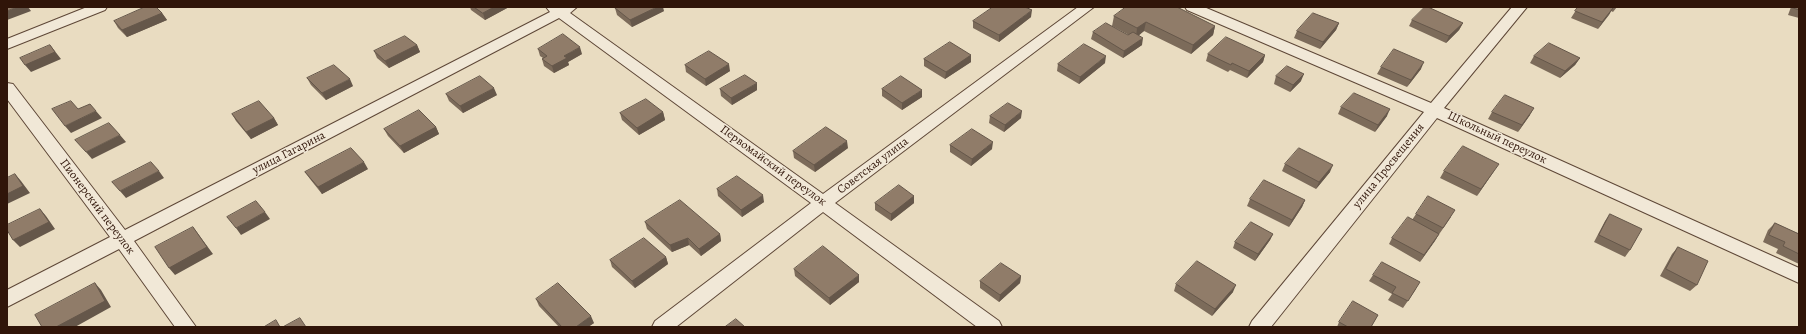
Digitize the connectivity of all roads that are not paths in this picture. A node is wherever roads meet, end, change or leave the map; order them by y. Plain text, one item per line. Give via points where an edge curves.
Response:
1 (100, 7) edge
2 (1087, 7) edge
3 (1192, 7) edge
4 (1520, 7) edge
5 (561, 9) edge
6 (7, 44) edge
7 (7, 88) edge
8 (1434, 110) junction
9 (824, 203) junction
10 (122, 239) junction
11 (1799, 276) edge
12 (7, 299) edge
13 (186, 327) edge
14 (662, 327) edge
15 (992, 327) edge
16 (1259, 327) edge

1 - 6 street
2 - 9 street, Советская улица
3 - 8 street, Школьный переулок
4 - 8 street, улица Просвещения
5 - 9 street, Первомайский переулок
5 - 10 street, улица Гагарина
7 - 10 street, Пионерский переулок
8 - 11 street, Школьный переулок
8 - 16 street, улица Просвещения
9 - 14 street, Советская улица
9 - 15 street, Первомайский переулок
10 - 12 street, улица Гагарина
10 - 13 street, Пионерский переулок

